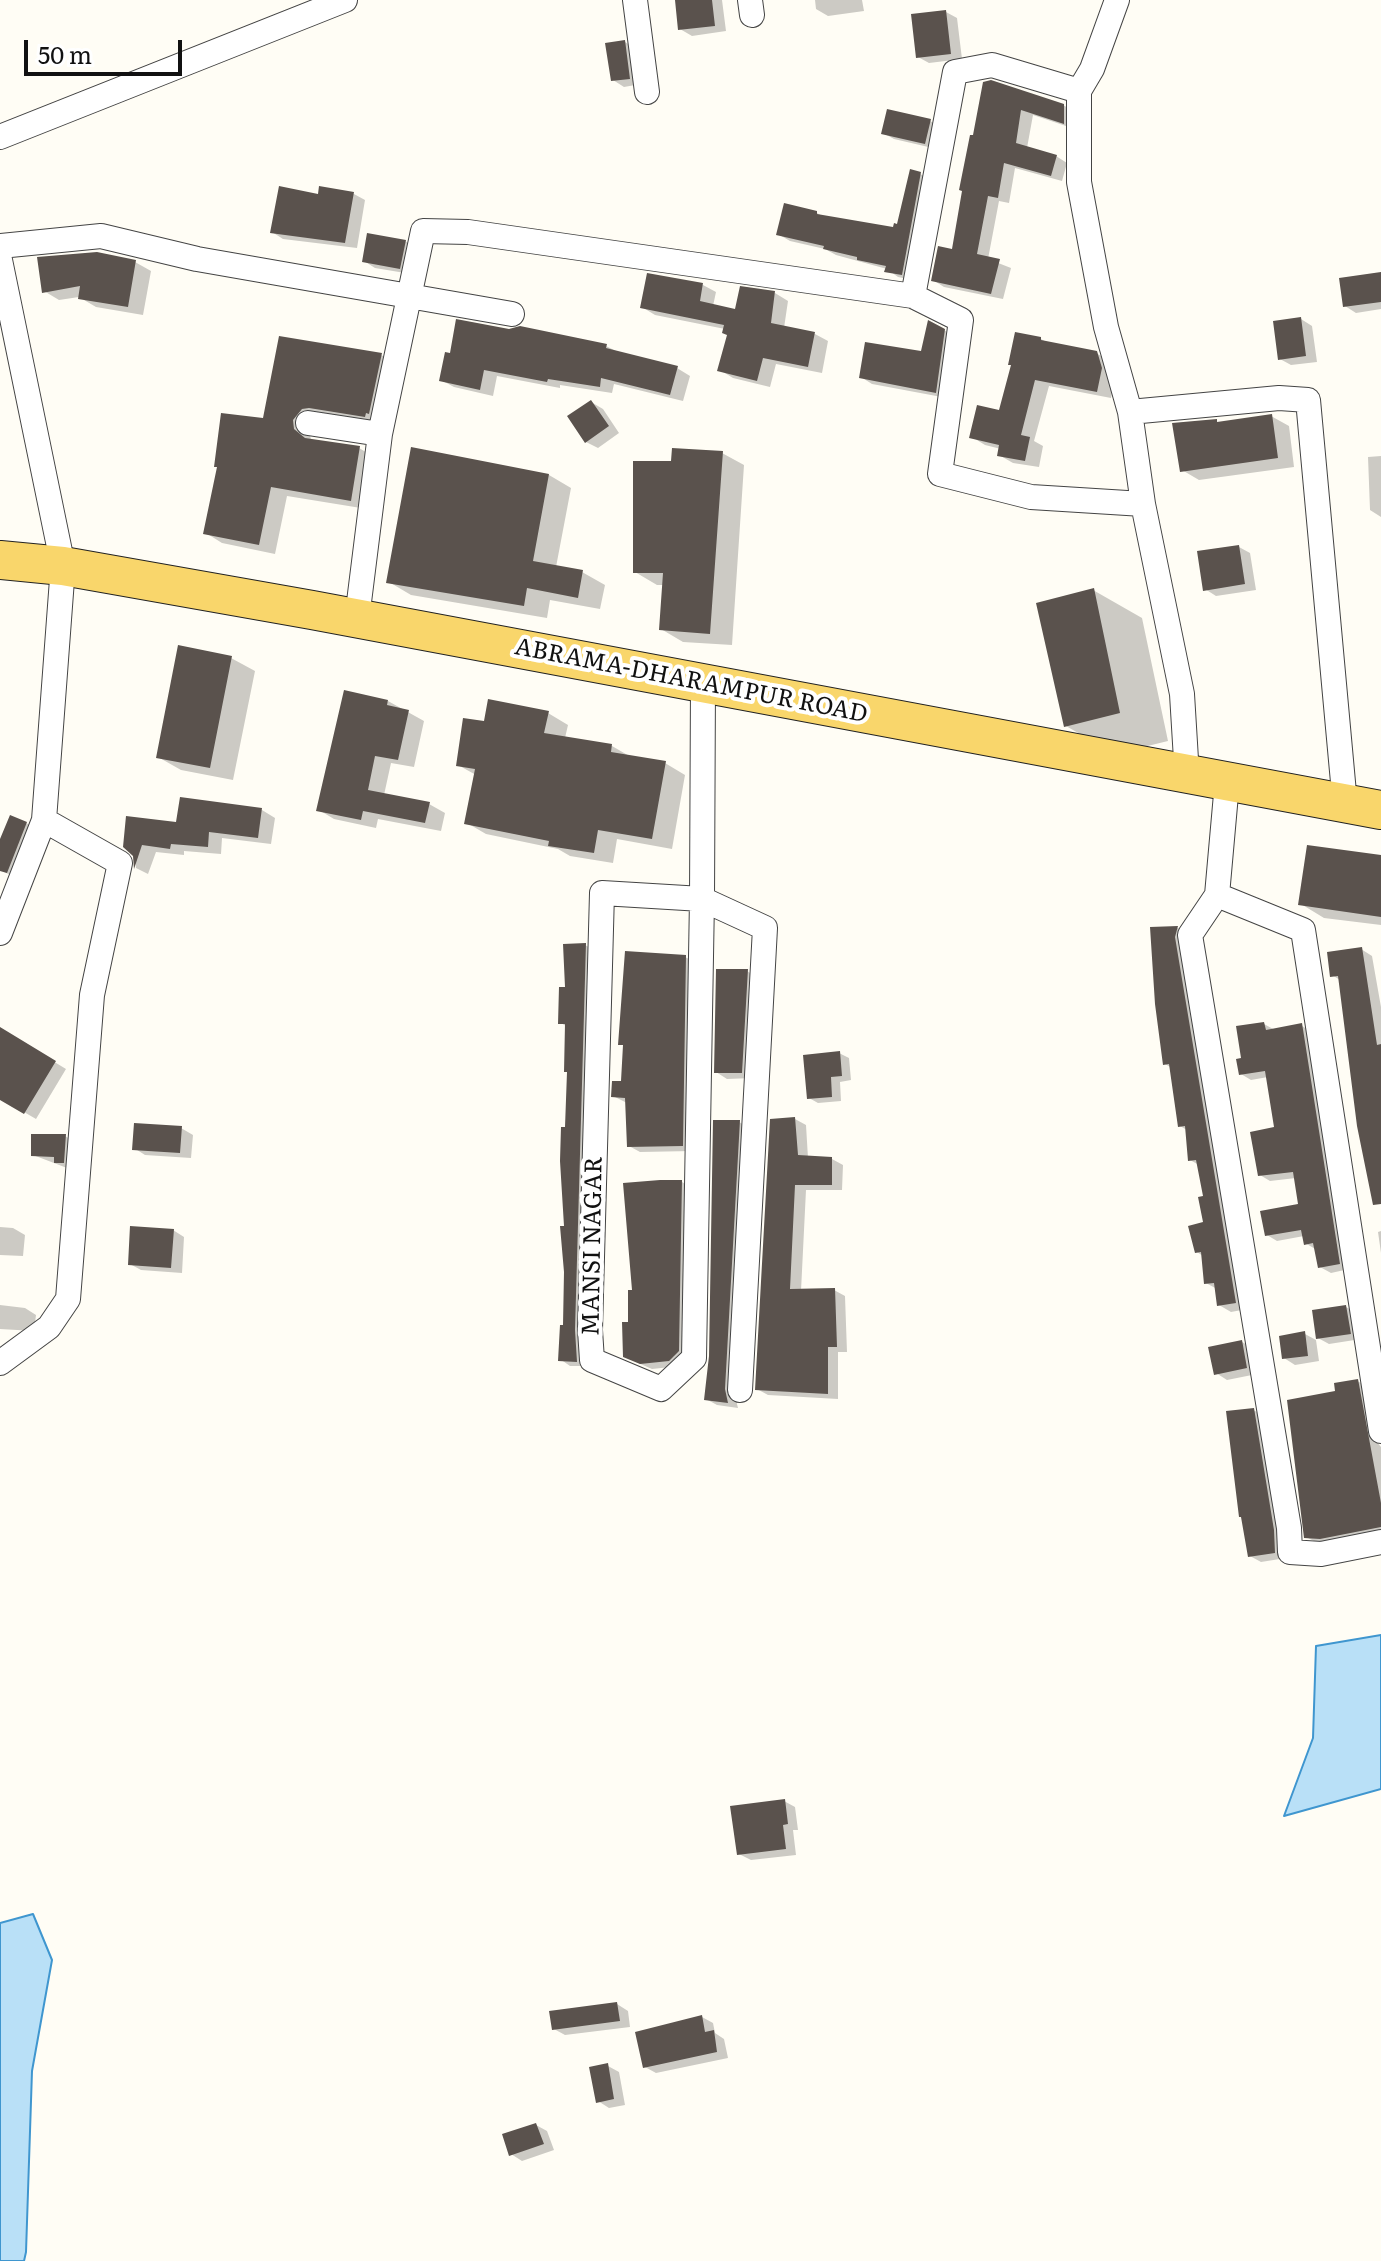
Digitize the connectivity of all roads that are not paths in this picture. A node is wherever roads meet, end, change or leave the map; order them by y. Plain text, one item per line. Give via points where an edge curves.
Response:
1 (345, 0) edge
2 (635, 0) edge
3 (1117, 0) edge
4 (1079, 91) junction
5 (647, 92) dead end
6 (0, 137) edge
7 (0, 246) edge
8 (0, 260) edge
9 (408, 295) junction
10 (913, 296) junction
11 (512, 314) dead end
12 (1130, 412) junction
13 (308, 423) dead end
14 (380, 434) junction
15 (1143, 504) junction
16 (0, 560) edge
17 (63, 566) junction
18 (357, 618) junction
19 (703, 683) junction
20 (1187, 776) junction
21 (1227, 783) junction
22 (1363, 807) edge
23 (44, 820) junction
24 (1217, 895) junction
25 (702, 899) junction
26 (0, 933) edge
27 (0, 1363) edge
28 (740, 1390) dead end
29 (1381, 1431) edge
30 (1381, 1542) edge

1 - 6 street
2 - 5 street
3 - 4 street
4 - 10 street via 992,65 955,72
4 - 12 street via 1079,182 1106,327
7 - 9 street via 101,236 197,259
8 - 17 street
9 - 10 street via 423,231 468,232
9 - 11 street
9 - 14 street
10 - 15 street via 961,320 940,474 1031,497
12 - 15 street
12 - 22 street via 1308,400
13 - 14 street
14 - 18 street
15 - 20 street via 1182,694
16 - 17 main road, ABRAMA-DHARAMPUR ROAD
17 - 18 main road, ABRAMA-DHARAMPUR ROAD
17 - 23 street
18 - 19 main road, ABRAMA-DHARAMPUR ROAD
19 - 20 main road, ABRAMA-DHARAMPUR ROAD
19 - 25 street, MANSI NAGAR
20 - 21 main road, ABRAMA-DHARAMPUR ROAD
21 - 22 main road, ABRAMA-DHARAMPUR ROAD
21 - 24 street
23 - 26 street
23 - 27 street via 120,863 92,995 68,1299 49,1327
24 - 29 street via 1303,930
24 - 30 street via 1190,935 1290,1552 1321,1554
25 - 25 street, MANSI NAGAR via 602,893 592,1360 661,1389 694,1358
25 - 28 street, MANSI NAGAR via 765,928

